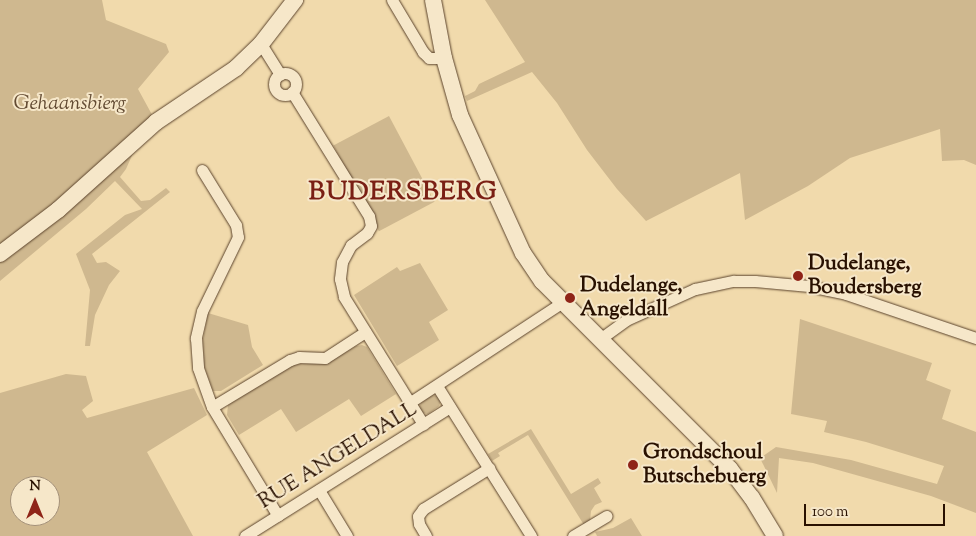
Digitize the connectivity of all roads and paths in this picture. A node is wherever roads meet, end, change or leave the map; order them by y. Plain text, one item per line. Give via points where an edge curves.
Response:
1 (295, 0) edge
2 (392, 0) edge
3 (432, 0) edge
4 (261, 44) junction
5 (444, 58) junction
6 (202, 170) dead end
7 (0, 254) edge
8 (563, 302) junction
9 (365, 332) junction
10 (976, 338) edge
11 (600, 339) junction
12 (437, 386) junction
13 (409, 403) junction
14 (212, 407) junction
15 (450, 407) junction
16 (423, 424) junction
17 (489, 468) junction
18 (319, 490) junction
19 (278, 516) junction
20 (606, 516) dead end
21 (245, 536) edge
22 (347, 536) edge
23 (426, 536) edge
24 (531, 536) edge
25 (573, 536) edge
26 (775, 536) edge

1 - 4 main road
2 - 5 street via 423,52 429,58
3 - 5 main road
4 - 7 main road via 236,68 156,122 58,210
4 - 9 street via 280,74 290,74 294,78 296,83 292,92 369,216 371,226 351,245 342,262 340,279 344,297
5 - 8 main road via 460,115 523,253 542,281
6 - 14 street via 236,225 238,236 202,311 196,338 198,368
8 - 11 main road
8 - 12 street, RUE ANGELDALL
9 - 13 street
9 - 14 street via 325,358 290,360
10 - 11 street via 846,294 755,280 694,289 626,320
11 - 26 main road via 717,454 752,498
12 - 13 street, RUE ANGELDALL
12 - 15 street
13 - 16 street
14 - 19 street
15 - 16 street, RUE ANGELDALL
15 - 17 street
16 - 18 street, RUE ANGELDALL
17 - 23 street via 423,509 418,516
17 - 24 street
18 - 19 street, RUE ANGELDALL
18 - 22 street
19 - 21 street, RUE ANGELDALL
20 - 25 street

